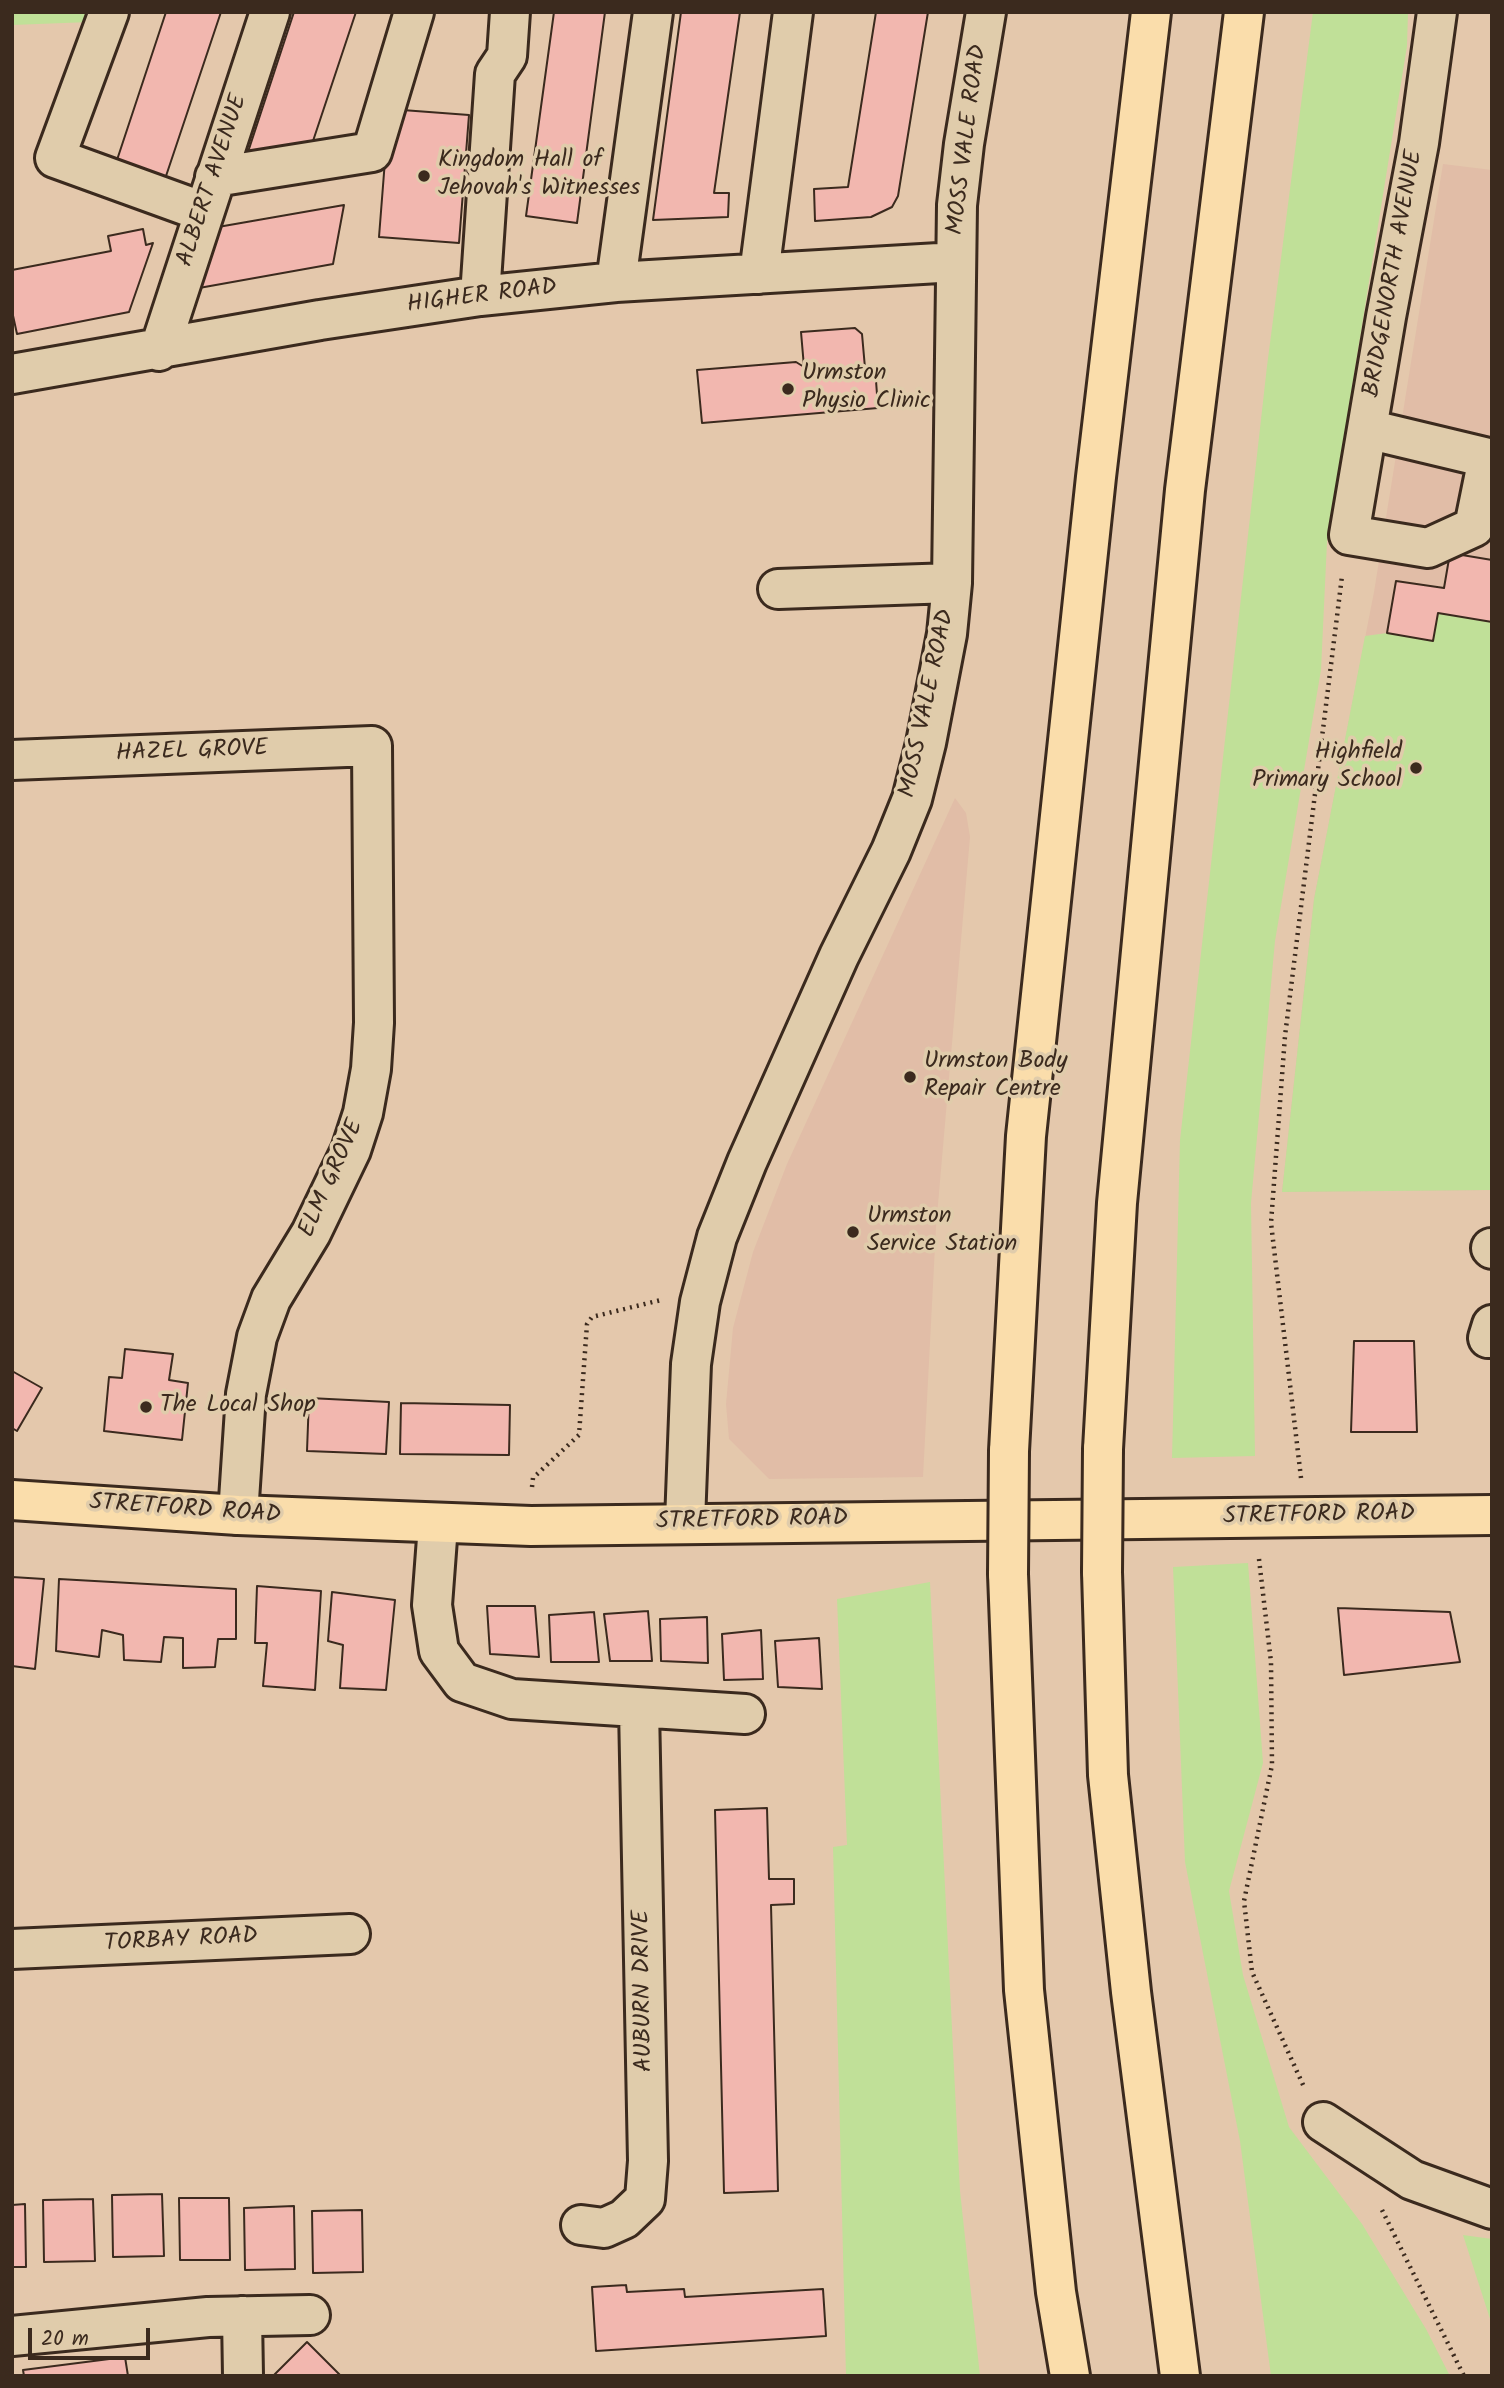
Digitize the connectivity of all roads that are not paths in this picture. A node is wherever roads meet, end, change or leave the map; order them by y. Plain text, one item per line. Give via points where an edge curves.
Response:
1 (109, 12) edge
2 (270, 12) edge
3 (414, 12) edge
4 (510, 12) edge
5 (653, 12) edge
6 (793, 12) edge
7 (986, 12) edge
8 (1151, 12) edge
9 (1244, 12) edge
10 (1437, 12) edge
11 (209, 194) junction
12 (956, 262) junction
13 (759, 274) junction
14 (616, 282) junction
15 (480, 296) junction
16 (159, 351) junction
17 (12, 374) edge
18 (1367, 429) junction
19 (952, 583) junction
20 (778, 589) dead end
21 (372, 746) joint
22 (12, 760) edge
23 (12, 1500) edge
24 (238, 1515) junction
25 (1492, 1515) edge
26 (685, 1522) junction
27 (438, 1525) junction
28 (639, 1708) junction
29 (745, 1714) dead end
30 (350, 1934) dead end
31 (12, 1949) edge
32 (1322, 2122) road end
33 (1492, 2209) edge
34 (581, 2225) dead end
35 (310, 2315) dead end
36 (242, 2316) junction
37 (12, 2336) edge
38 (243, 2376) edge
39 (1070, 2376) edge
40 (1180, 2376) edge

1 - 11 street via 54,158
2 - 11 street, ALBERT AVENUE
3 - 11 street via 372,152
4 - 15 street via 507,56 495,74
5 - 14 street
6 - 13 street
7 - 12 street, MOSS VALE ROAD via 964,144
8 - 39 main road, bridge via 1094,490 1026,1136 1009,1451 1007,1574 1024,1990 1056,2292
9 - 40 main road, bridge via 1184,503 1117,1203 1103,1449 1108,1775 1130,1992
10 - 18 street, BRIDGENORTH AVENUE via 1422,130
11 - 16 street, ALBERT AVENUE
12 - 13 street, HIGHER ROAD
12 - 19 street, MOSS VALE ROAD
13 - 14 street, HIGHER ROAD
14 - 15 street, HIGHER ROAD
15 - 16 street, HIGHER ROAD
16 - 17 street, HIGHER ROAD
18 - 18 street, BRIDGENORTH AVENUE via 1349,535 1428,548 1475,527 1488,458
19 - 20 street
19 - 26 street, MOSS VALE ROAD via 938,684 912,799 747,1161 717,1237 691,1364
21 - 22 street, HAZEL GROVE
21 - 24 street, ELM GROVE via 371,1069 351,1150 311,1233 271,1299 257,1337 246,1394
23 - 24 main road, STRETFORD ROAD
24 - 27 main road, STRETFORD ROAD
25 - 26 main road, STRETFORD ROAD
26 - 27 main road, STRETFORD ROAD
27 - 28 street via 432,1605 439,1651 462,1682 512,1699
28 - 29 street
28 - 34 street, AUBURN DRIVE via 645,2199 624,2219 604,2228
30 - 31 street, TORBAY ROAD
32 - 33 street via 1412,2180
35 - 36 street
36 - 37 street via 120,2323
36 - 38 street

